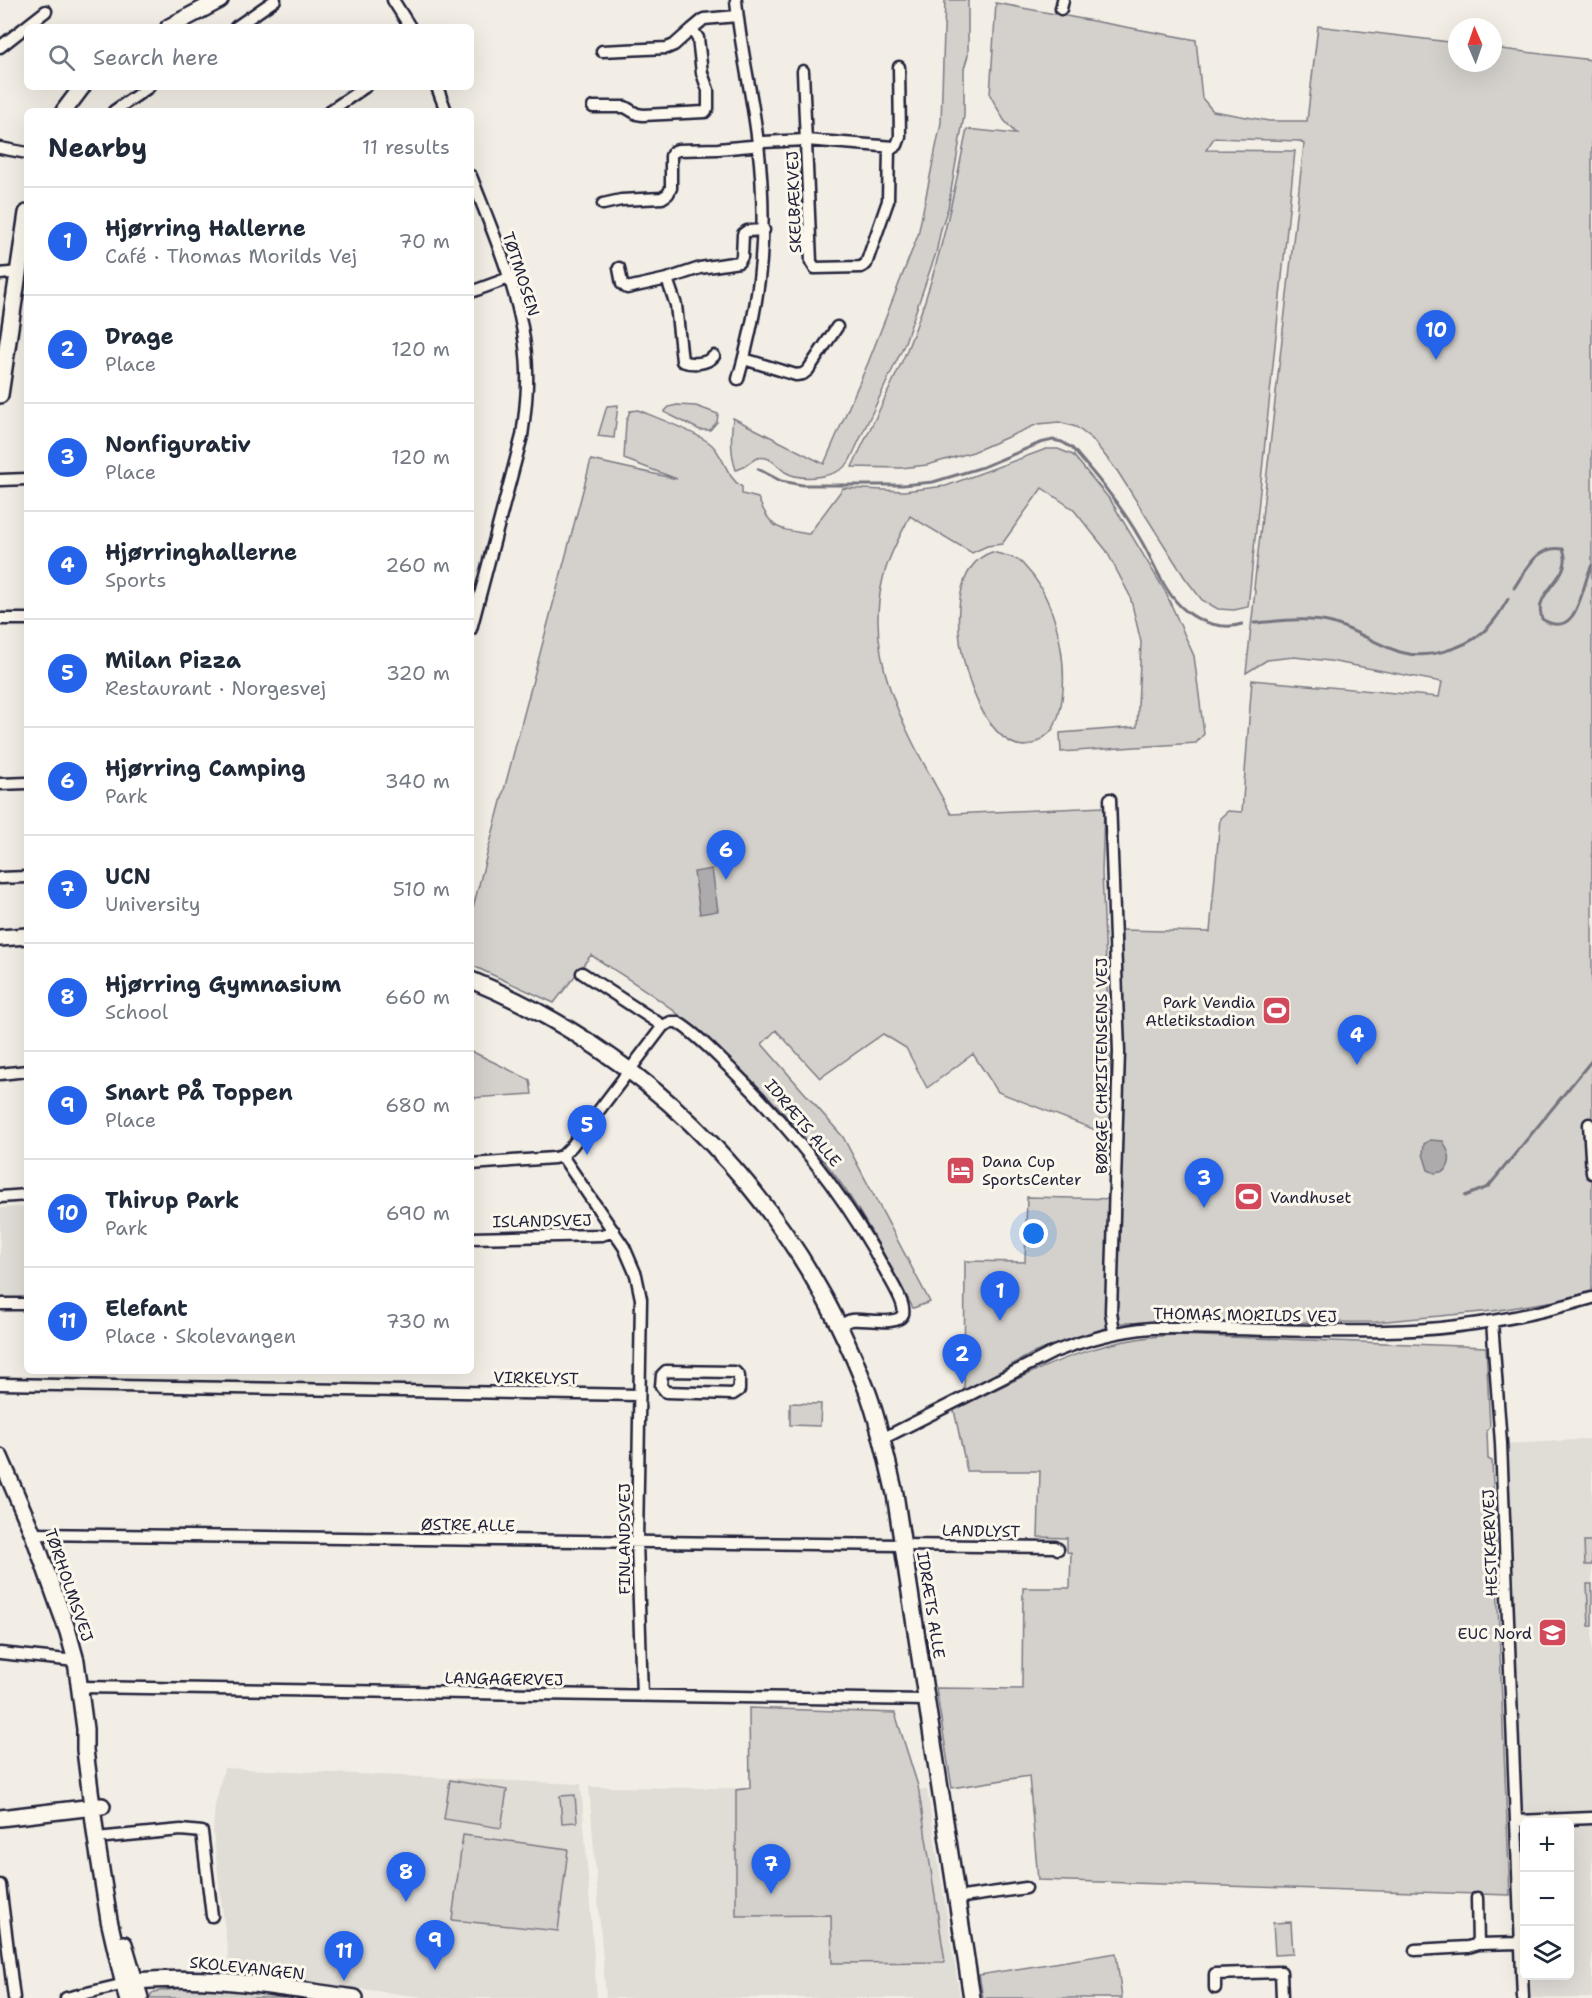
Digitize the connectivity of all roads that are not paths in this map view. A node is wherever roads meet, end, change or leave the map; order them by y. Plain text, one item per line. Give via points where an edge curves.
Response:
1 (220, 0) edge
2 (276, 0) edge
3 (393, 0) edge
4 (736, 0) edge
5 (46, 11) dead end
6 (737, 16) junction
7 (29, 24) edge
8 (175, 24) edge
9 (240, 24) edge
10 (408, 24) edge
11 (24, 28) edge
12 (692, 29) junction
13 (0, 47) edge
14 (602, 51) dead end
15 (899, 67) dead end
16 (802, 71) dead end
17 (80, 90) edge
18 (145, 90) edge
19 (361, 90) edge
20 (438, 90) edge
21 (593, 107) dead end
22 (66, 108) edge
23 (118, 108) edge
24 (334, 108) edge
25 (445, 108) edge
26 (806, 140) junction
27 (758, 143) junction
28 (889, 147) junction
29 (0, 148) edge
30 (24, 152) edge
31 (474, 186) edge
32 (603, 204) dead end
33 (764, 230) junction
34 (24, 233) edge
35 (618, 268) dead end
36 (18, 272) junction
37 (0, 274) edge
38 (509, 278) junction
39 (668, 279) junction
40 (474, 291) edge
41 (837, 327) dead end
42 (714, 356) dead end
43 (744, 359) junction
44 (738, 379) dead end
45 (0, 395) edge
46 (24, 479) edge
47 (0, 480) edge
48 (474, 600) edge
49 (0, 619) edge
50 (24, 619) edge
51 (24, 783) edge
52 (0, 784) edge
53 (1110, 799) dead end
54 (24, 877) edge
55 (0, 878) edge
56 (24, 936) edge
57 (0, 938) edge
58 (582, 973) dead end
59 (474, 981) edge
60 (663, 1026) junction
61 (630, 1070) junction
62 (24, 1071) edge
63 (0, 1074) edge
64 (1589, 1124) dead end
65 (562, 1156) junction
66 (474, 1164) edge
67 (1592, 1173) edge
68 (24, 1195) edge
69 (0, 1197) edge
70 (614, 1231) junction
71 (474, 1238) edge
72 (1592, 1298) edge
73 (0, 1304) edge
74 (24, 1304) edge
75 (1492, 1322) junction
76 (839, 1326) junction
77 (1114, 1332) junction
78 (640, 1382) junction
79 (662, 1382) junction
80 (0, 1384) edge
81 (639, 1395) junction
82 (882, 1439) junction
83 (1, 1461) edge
84 (33, 1534) junction
85 (637, 1542) junction
86 (903, 1545) junction
87 (1058, 1549) dead end
88 (0, 1653) edge
89 (76, 1661) junction
90 (80, 1687) junction
91 (642, 1696) junction
92 (927, 1700) junction
93 (97, 1806) junction
94 (0, 1818) edge
95 (1592, 1818) edge
96 (1516, 1821) junction
97 (101, 1838) junction
98 (0, 1885) edge
99 (1026, 1888) dead end
100 (956, 1898) junction
101 (1477, 1898) dead end
102 (212, 1916) dead end
103 (1520, 1926) edge
104 (1520, 1943) edge
105 (1478, 1944) junction
106 (1415, 1950) dead end
107 (1523, 1980) edge
108 (129, 1988) edge
109 (1215, 1989) dead end
110 (14, 1998) edge
111 (66, 1998) edge
112 (140, 1998) edge
113 (355, 1998) edge
114 (972, 1998) edge
115 (1282, 1998) edge
116 (1524, 1998) edge

1 - 8 street
2 - 9 street
3 - 10 street
4 - 6 street, SKELBÆKVEJ
5 - 7 street
6 - 12 street via 704,19
6 - 27 street, SKELBÆKVEJ
11 - 13 street
12 - 14 street via 667,48
12 - 21 street via 699,42 708,90 707,110 643,115 620,106
15 - 28 street, SKELBÆKVEJ via 900,137 897,145
16 - 26 street, SKELBÆKVEJ
17 - 22 street
18 - 23 street
19 - 24 street
20 - 25 street
26 - 27 street, SKELBÆKVEJ
26 - 28 street, SKELBÆKVEJ
26 - 28 street, SKELBÆKVEJ via 811,262 818,268 861,267 867,263 888,201
27 - 32 street, SKELBÆKVEJ via 675,150 671,156 668,194 662,198
27 - 33 street, SKELBÆKVEJ
29 - 30 street
31 - 38 street, TØTMOSEN
33 - 39 street, SKELBÆKVEJ via 743,234 739,262 700,268
33 - 43 street, SKELBÆKVEJ via 762,267
34 - 36 street
35 - 39 street, SKELBÆKVEJ via 621,284 627,288
36 - 37 street
36 - 45 street
38 - 40 street
38 - 48 street, TØTMOSEN via 525,340 526,404 522,436
39 - 42 street via 676,305 682,361 706,362
41 - 43 street via 803,374
43 - 44 street, SKELBÆKVEJ
46 - 47 street
49 - 50 street
51 - 52 street
53 - 77 street, BØRGE CHRISTENSENS VEJ via 1119,1052 1111,1312
54 - 55 street
56 - 57 street
58 - 60 street, IDRÆTS ALLE
59 - 61 street, IDRÆTS ALLE via 544,1015
60 - 61 street
60 - 76 street, IDRÆTS ALLE via 671,1022 682,1025 784,1123 829,1180 870,1243 901,1301 903,1315 896,1320 854,1320
61 - 65 street
61 - 76 street, IDRÆTS ALLE via 670,1103 767,1208 811,1272
62 - 63 street
64 - 67 street
65 - 66 street
65 - 70 street, FINLANDSVEJ
68 - 69 street
70 - 71 street, ISLANDSVEJ via 602,1235
70 - 78 street, FINLANDSVEJ via 636,1275 641,1299
72 - 75 street, THOMAS MORILDS VEJ
73 - 74 street
75 - 77 street, THOMAS MORILDS VEJ via 1385,1331 1194,1327
75 - 96 street, HESTKÆRVEJ via 1501,1443
76 - 82 street, IDRÆTS ALLE
77 - 82 street, THOMAS MORILDS VEJ via 1054,1352
78 - 79 street
78 - 81 street, FINLANDSVEJ
79 - 79 street via 662,1375 669,1371 732,1371 738,1376 739,1390 733,1394 668,1393 663,1391
80 - 81 street, VIRKELYST
81 - 85 street, FINLANDSVEJ
82 - 86 street, IDRÆTS ALLE
83 - 84 street, TØRHOLMSVEJ
84 - 85 street, ØSTRE ALLE
84 - 89 street, TØRHOLMSVEJ
85 - 86 street, ØSTRE ALLE
85 - 91 street, FINLANDSVEJ
86 - 87 street, LANDLYST
86 - 92 street, IDRÆTS ALLE
88 - 89 street
89 - 90 street, TØRHOLMSVEJ
90 - 91 street, LANGAGERVEJ
90 - 93 street, TØRHOLMSVEJ via 96,1767
91 - 92 street, LANGAGERVEJ
92 - 100 street, IDRÆTS ALLE
93 - 94 street
93 - 97 street, TØRHOLMSVEJ
95 - 96 street
96 - 103 street, HESTKÆRVEJ
97 - 102 street via 181,1830 202,1832
97 - 108 street, TØRHOLMSVEJ
98 - 110 street
99 - 100 street
100 - 114 street, IDRÆTS ALLE
101 - 105 street
104 - 105 street
105 - 106 street
107 - 116 street, HESTKÆRVEJ
108 - 111 street
108 - 112 street, TØRHOLMSVEJ
108 - 113 street, SKOLEVANGEN via 175,1979 219,1980
109 - 115 street via 1215,1974 1281,1972

